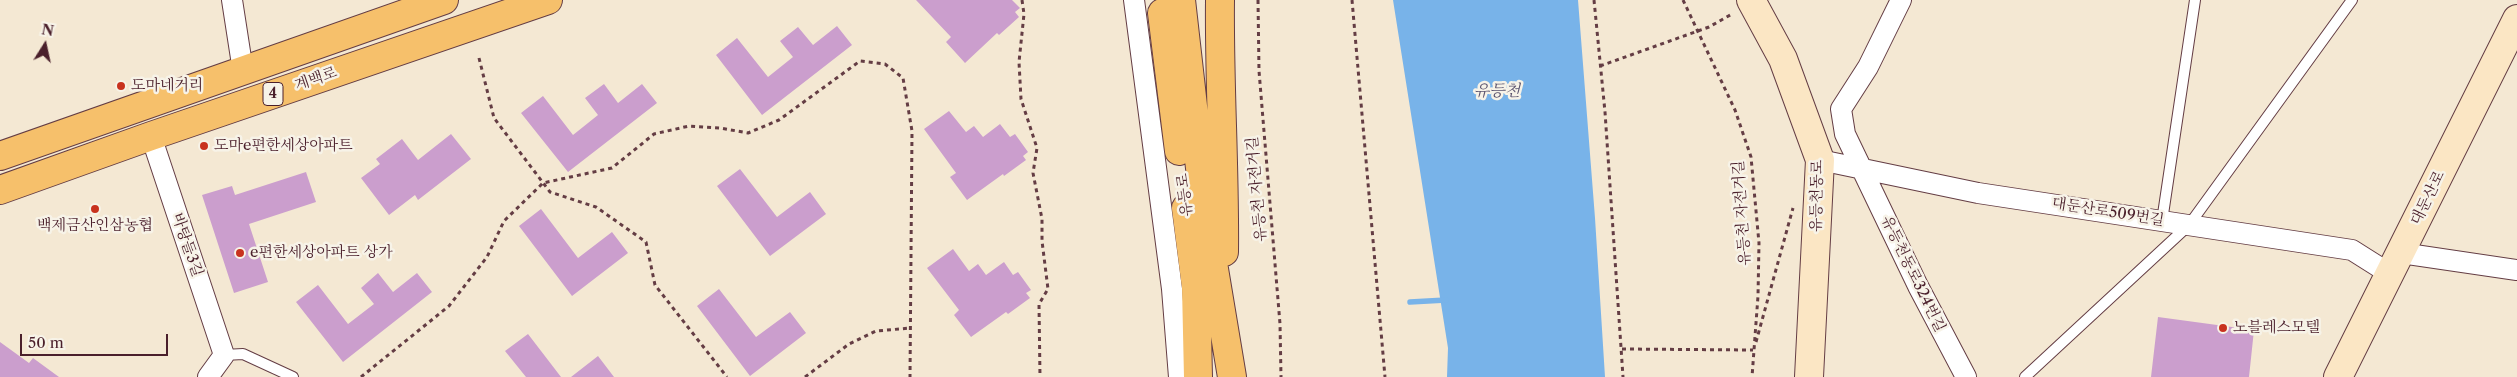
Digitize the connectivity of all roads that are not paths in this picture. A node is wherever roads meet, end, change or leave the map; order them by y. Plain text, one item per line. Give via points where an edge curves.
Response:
1 (232, 0) edge
2 (444, 0) edge
3 (548, 0) edge
4 (1134, 0) edge
5 (1220, 0) edge
6 (1901, 0) edge
7 (2195, 0) edge
8 (2352, 0) edge
9 (1743, 6) edge
10 (1172, 7) edge
11 (2517, 19) edge
12 (243, 71) junction
13 (150, 136) junction
14 (0, 156) edge
15 (1820, 160) junction
16 (1863, 169) junction
17 (0, 190) edge
18 (2162, 221) junction
19 (2189, 225) junction
20 (2396, 264) junction
21 (2517, 270) edge
22 (1223, 318) junction
23 (224, 354) junction
24 (208, 377) edge
25 (293, 377) edge
26 (1179, 377) edge
27 (1198, 377) edge
28 (1232, 377) edge
29 (1809, 377) edge
30 (1966, 377) edge
31 (2025, 377) edge
32 (2338, 377) edge

1 - 12 street
2 - 12 main road, 4
3 - 13 main road, 계백로 / 4
4 - 26 street via 1172,289
5 - 22 main road via 1219,74 1225,183
6 - 16 street, 유등천동로324번길 via 1868,67 1841,109 1845,134
7 - 18 lane
8 - 19 lane
9 - 15 main road, 유등천동로 via 1783,59
10 - 22 main road
10 - 27 main road, 유등로 via 1196,287
11 - 20 main road, 대둔산로
12 - 14 main road, 4
13 - 17 main road, 계백로 / 4
13 - 23 street, 바탕들3길
15 - 16 street, 대둔산로509번길
15 - 29 main road, 유등천동로
16 - 18 street, 대둔산로509번길 via 1978,193
16 - 30 street, 유등천동로324번길 via 1918,286
18 - 19 street, 대둔산로509번길
19 - 20 street, 대둔산로509번길 via 2352,250
19 - 31 lane
20 - 21 street
20 - 32 main road, 대둔산로
22 - 28 main road
23 - 24 street
23 - 25 lane via 243,354

